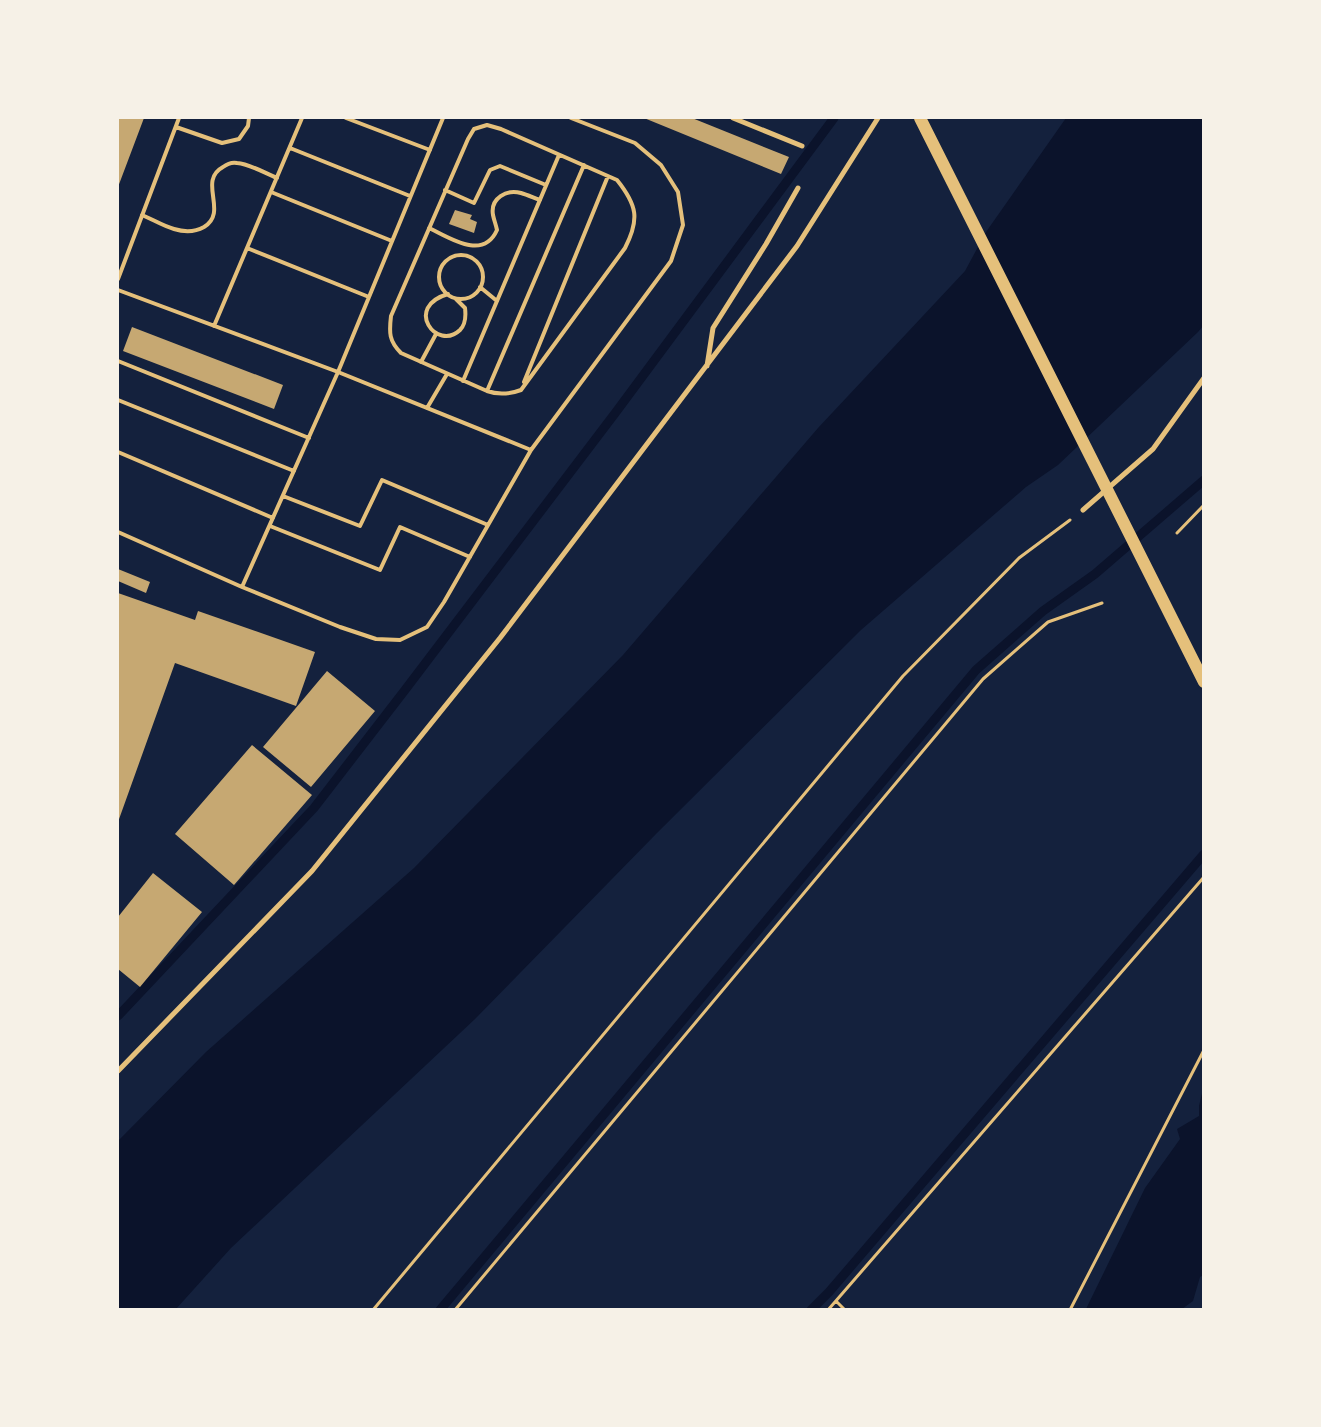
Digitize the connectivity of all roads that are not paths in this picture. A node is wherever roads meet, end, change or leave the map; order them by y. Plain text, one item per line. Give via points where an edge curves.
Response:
1 (179, 118) edge
2 (249, 118) edge
3 (302, 118) edge
4 (346, 118) edge
5 (443, 118) edge
6 (571, 118) edge
7 (732, 118) edge
8 (878, 118) edge
9 (920, 118) edge
10 (176, 126) junction
11 (802, 146) dead end
12 (290, 148) junction
13 (430, 150) junction
14 (559, 155) junction
15 (584, 166) junction
16 (608, 176) junction
17 (277, 178) junction
18 (546, 185) junction
19 (798, 188) dead end
20 (445, 190) junction
21 (271, 192) junction
22 (410, 196) junction
23 (540, 200) junction
24 (142, 215) junction
25 (429, 228) junction
26 (392, 241) junction
27 (247, 248) junction
28 (118, 279) edge
29 (480, 287) junction
30 (118, 290) edge
31 (448, 294) junction
32 (369, 297) junction
33 (454, 298) junction
34 (497, 301) junction
35 (214, 326) junction
36 (436, 334) junction
37 (118, 360) edge
38 (421, 362) junction
39 (707, 367) junction
40 (338, 372) junction
41 (447, 374) junction
42 (1204, 378) edge
43 (463, 381) junction
44 (521, 390) junction
45 (487, 391) junction
46 (118, 400) edge
47 (427, 408) junction
48 (309, 438) junction
49 (531, 450) junction
50 (118, 452) edge
51 (294, 471) junction
52 (1106, 490) junction
53 (283, 496) junction
54 (1082, 510) road end
55 (273, 518) junction
56 (488, 525) junction
57 (270, 526) junction
58 (118, 532) edge
59 (470, 557) junction
60 (242, 587) junction
61 (1204, 682) edge
62 (118, 1070) edge

1 - 10 lane
2 - 10 lane via 248,126 239,139 222,143
3 - 12 lane
4 - 13 lane
5 - 13 lane
6 - 49 lane via 635,144 661,165 678,192 683,225 671,261
7 - 11 street
8 - 39 street via 797,246
9 - 52 main road
10 - 24 lane
12 - 17 lane
12 - 22 lane
13 - 22 lane
14 - 15 lane
14 - 18 lane
14 - 20 lane via 501,129 474,128
15 - 16 lane
15 - 45 lane
16 - 44 lane
16 - 44 lane via 617,180 628,195 635,214 634,232
17 - 21 lane
17 - 24 lane via 239,163 220,168 212,180 214,214 210,224 198,230 185,232 173,229
18 - 20 lane via 500,166 490,170 474,203
18 - 23 lane
19 - 39 street via 712,328
20 - 25 lane
21 - 26 lane
21 - 27 lane
22 - 26 lane
23 - 25 lane via 520,192 498,196 493,204 497,230 494,238 486,244 460,243
23 - 34 lane
24 - 28 lane
25 - 38 lane via 391,316 390,332 393,345 401,353
26 - 32 lane
27 - 32 lane
27 - 35 lane
29 - 31 lane via 481,267 471,257 458,255 445,262 439,275
29 - 33 lane via 469,297
29 - 34 lane
30 - 35 lane
31 - 33 lane
31 - 36 lane via 427,306 426,319
32 - 40 lane
33 - 36 lane via 465,308 465,322 462,328 450,335
34 - 43 lane
35 - 40 lane
36 - 38 lane
37 - 48 lane
38 - 41 lane
39 - 62 street via 500,638 312,871
40 - 47 lane
40 - 48 lane
41 - 43 lane
41 - 47 lane
42 - 52 street via 1153,449
43 - 45 lane
44 - 45 lane via 494,394
46 - 51 lane
47 - 49 lane
48 - 51 lane
49 - 56 lane
50 - 55 lane
51 - 53 lane
52 - 54 street
52 - 61 main road
53 - 55 lane
53 - 56 lane via 360,526 382,480
55 - 57 lane
56 - 59 lane
57 - 59 lane via 380,570 400,527
57 - 60 lane
58 - 60 lane
59 - 60 lane via 426,627 400,640 376,639 340,627

